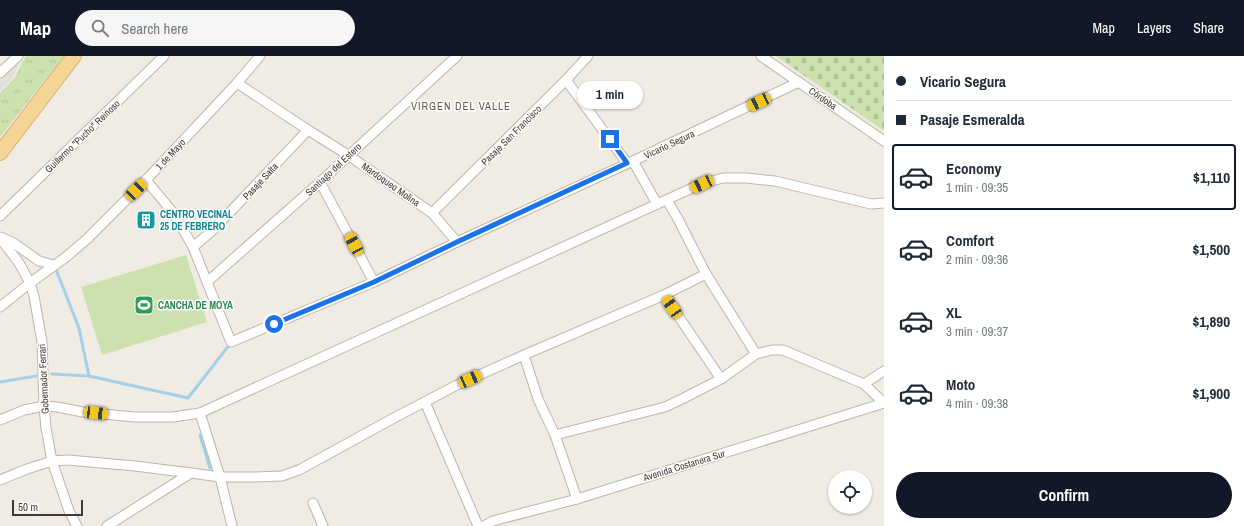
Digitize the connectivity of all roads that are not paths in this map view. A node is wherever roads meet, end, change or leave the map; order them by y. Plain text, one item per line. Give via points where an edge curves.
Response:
1 (18, 56) edge
2 (74, 56) edge
3 (164, 56) edge
4 (260, 56) edge
5 (456, 56) edge
6 (588, 56) edge
7 (761, 56) edge
8 (0, 73) edge
9 (566, 80) junction
10 (799, 82) junction
11 (237, 83) junction
12 (308, 130) junction
13 (884, 141) edge
14 (2, 150) edge
15 (348, 155) junction
16 (630, 162) junction
17 (146, 180) junction
18 (320, 182) junction
19 (667, 200) junction
20 (884, 203) edge
21 (658, 204) junction
22 (432, 213) junction
23 (0, 216) edge
24 (0, 237) edge
25 (457, 242) junction
26 (193, 247) junction
27 (54, 266) junction
28 (706, 274) junction
29 (207, 282) junction
30 (374, 282) junction
31 (30, 283) junction
32 (664, 295) junction
33 (0, 307) edge
34 (756, 354) junction
35 (524, 355) junction
36 (884, 371) edge
37 (721, 379) junction
38 (864, 384) junction
39 (425, 402) junction
40 (884, 403) edge
41 (44, 406) junction
42 (200, 413) junction
43 (0, 420) edge
44 (555, 435) junction
45 (52, 462) junction
46 (191, 473) junction
47 (220, 477) junction
48 (0, 480) edge
49 (577, 498) junction
50 (314, 503) dead end
51 (77, 526) edge
52 (107, 526) edge
53 (232, 526) edge
54 (323, 526) edge
55 (478, 526) edge
56 (484, 526) edge

1 - 8 street
2 - 14 main road
3 - 23 street, Guillermo "Pucho" Reinoso
4 - 11 street, 1 de Mayo
5 - 15 street, Santiago del Estero
6 - 9 street, Pasaje San Francisco
7 - 10 street, Córdoba
9 - 16 street
9 - 22 street, Pasaje San Francisco
10 - 13 street, Córdoba
10 - 16 street, Vicario Segura
11 - 12 street, Mardoqueo Molina
11 - 17 street, 1 de Mayo
12 - 15 street, Mardoqueo Molina
12 - 26 street, Pasaje Salta via 213,230
15 - 18 street, Santiago del Estero
15 - 22 street, Mardoqueo Molina
16 - 21 street
16 - 25 street, Vicario Segura
17 - 26 street via 175,215
17 - 27 street, 1 de Mayo via 87,239
18 - 29 street, Santiago del Estero
18 - 30 street
19 - 20 street via 702,184 723,178 746,178 775,181 872,204
19 - 21 street
19 - 28 street
21 - 42 street
22 - 25 street, Mardoqueo Molina
24 - 27 street, Gobernador Ferrari via 12,242 39,261
24 - 31 street, Gobernador Ferrari
25 - 30 street, Vicario Segura
26 - 29 street
27 - 31 street, 1 de Mayo
28 - 32 street
28 - 34 street
29 - 30 street, Vicario Segura via 231,342
31 - 33 street, 1 de Mayo
31 - 41 street, Gobernador Ferrari via 42,342
32 - 35 street
32 - 37 street
34 - 37 street
34 - 38 street via 783,350
35 - 39 street
35 - 44 street via 538,398
36 - 38 street
37 - 44 street via 665,407
38 - 40 street
39 - 47 street via 298,470 282,476
39 - 55 street
40 - 49 street, Avenida Costanera Sur
41 - 42 street via 134,417 173,418
41 - 43 street via 24,410
41 - 45 street, Gobernador Ferrari
42 - 47 street
44 - 49 street
45 - 46 street via 68,460
45 - 48 street
45 - 51 street, Gobernador Ferrari
46 - 47 street
46 - 52 street
47 - 53 street
49 - 56 street, Avenida Costanera Sur via 493,521
50 - 54 street

